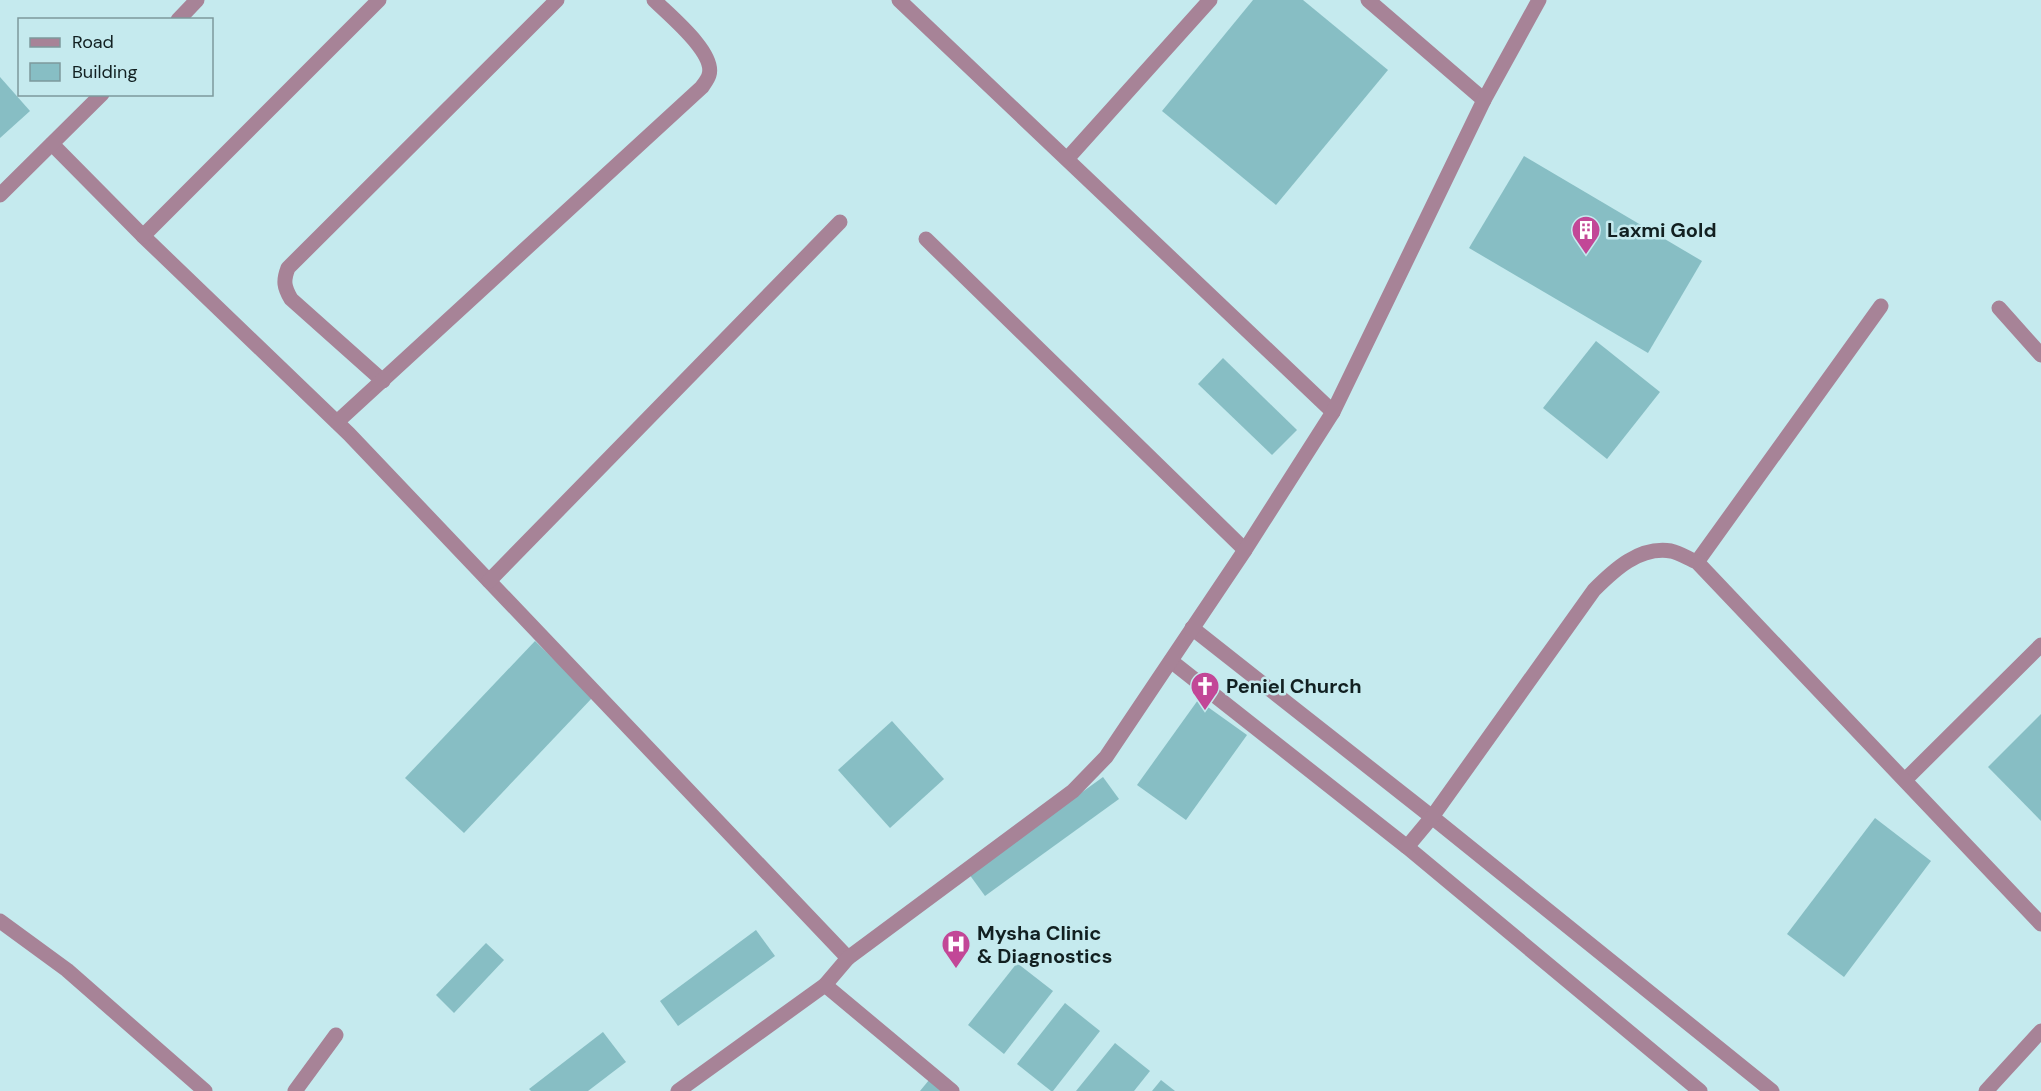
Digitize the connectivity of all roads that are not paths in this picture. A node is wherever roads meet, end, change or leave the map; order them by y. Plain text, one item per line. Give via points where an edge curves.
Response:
1 (198, 0) edge
2 (379, 0) edge
3 (557, 0) edge
4 (654, 0) edge
5 (899, 0) edge
6 (1210, 0) edge
7 (1368, 0) edge
8 (1539, 0) edge
9 (180, 18) edge
10 (100, 96) edge
11 (1484, 100) junction
12 (52, 144) junction
13 (1067, 159) junction
14 (0, 195) edge
15 (840, 222) dead end
16 (143, 236) junction
17 (926, 239) dead end
18 (1881, 306) dead end
19 (1999, 308) dead end
20 (2041, 355) edge
21 (384, 381) junction
22 (1333, 412) junction
23 (337, 422) junction
24 (1245, 550) junction
25 (1697, 562) junction
26 (489, 581) junction
27 (1192, 628) junction
28 (2041, 645) edge
29 (1171, 661) junction
30 (1905, 780) junction
31 (1432, 818) junction
32 (1407, 847) junction
33 (0, 921) edge
34 (2041, 924) edge
35 (848, 958) junction
36 (825, 985) junction
37 (2041, 1031) edge
38 (336, 1035) dead end
39 (205, 1091) edge
40 (295, 1091) edge
41 (678, 1091) edge
42 (952, 1091) edge
43 (1700, 1091) edge
44 (1772, 1091) edge
45 (1986, 1091) edge

1 - 9 street
2 - 16 street
3 - 21 street via 288,268 284,287 291,299
4 - 21 street via 700,46 710,74 702,87
5 - 13 street
6 - 13 street
7 - 11 street
8 - 11 street
10 - 12 street
11 - 22 street
12 - 14 street
12 - 16 street
13 - 22 street
15 - 26 street
16 - 23 street
17 - 24 street
18 - 25 street
19 - 20 street
21 - 23 street
22 - 24 street
23 - 26 street
24 - 27 street
25 - 30 street
25 - 31 street via 1671,551 1650,552 1623,563 1606,578
26 - 35 street
27 - 29 street
27 - 31 street
28 - 30 street
29 - 32 street
29 - 35 street via 1106,757 1073,791
30 - 34 street
31 - 32 street
31 - 44 street
32 - 43 street
33 - 39 street via 67,970
35 - 36 street
36 - 41 street
36 - 42 street
37 - 45 street
38 - 40 street

